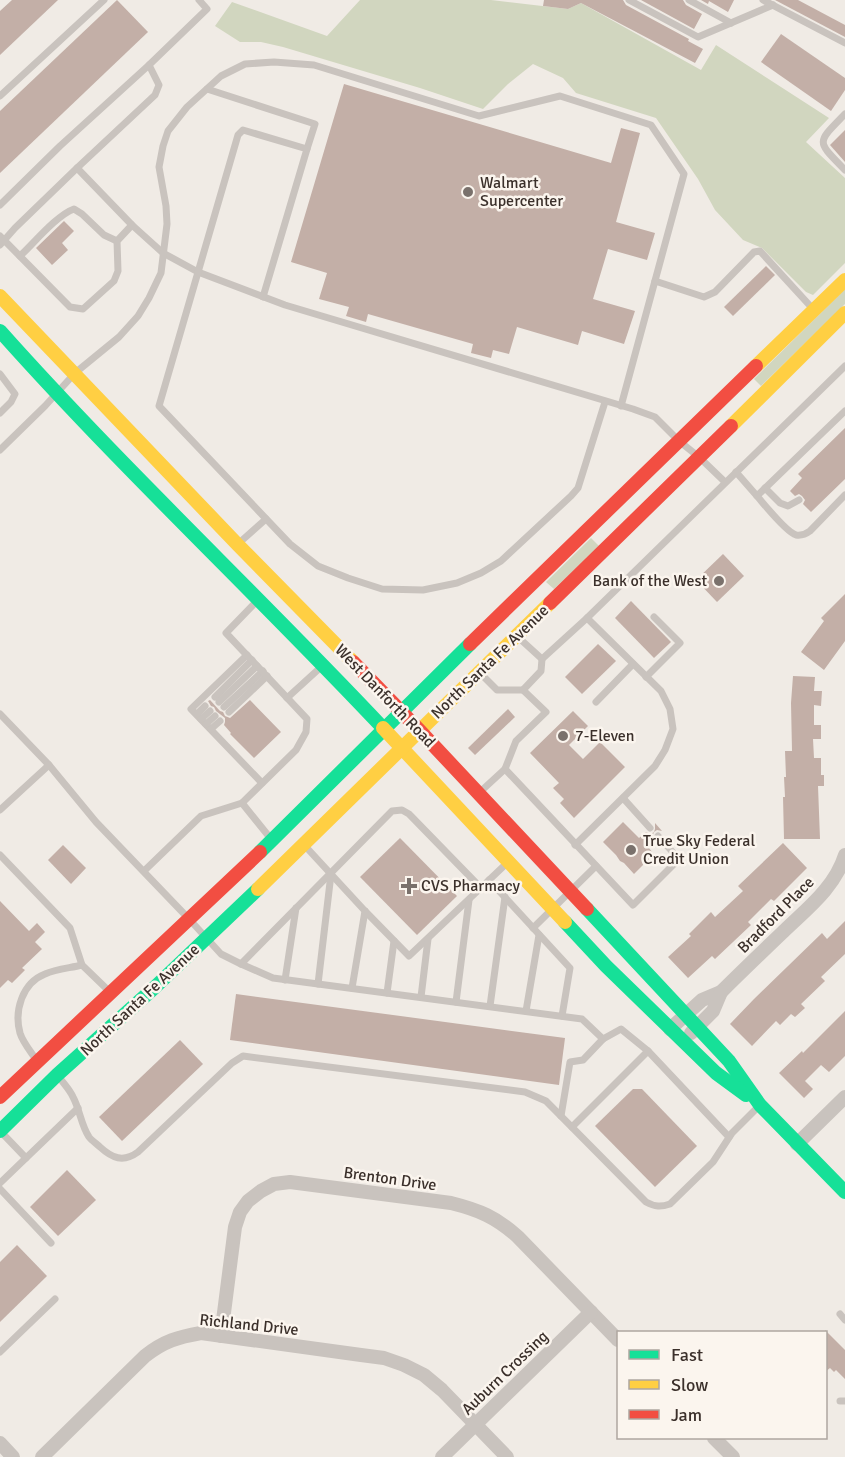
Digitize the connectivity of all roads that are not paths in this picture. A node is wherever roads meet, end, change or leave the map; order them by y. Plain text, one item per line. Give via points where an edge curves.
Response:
1 (104, 0) edge
2 (199, 0) edge
3 (629, 0) edge
4 (689, 0) edge
5 (763, 0) edge
6 (773, 5) junction
7 (731, 23) junction
8 (845, 44) edge
9 (149, 65) junction
10 (207, 89) junction
11 (0, 96) edge
12 (845, 114) edge
13 (307, 149) junction
14 (77, 168) junction
15 (845, 170) edge
16 (0, 205) edge
17 (132, 225) junction
18 (1, 240) edge
19 (117, 241) junction
20 (163, 253) junction
21 (20, 256) junction
22 (198, 272) junction
23 (845, 280) edge
24 (655, 281) junction
25 (0, 296) edge
26 (263, 297) junction
27 (814, 310) junction
28 (845, 313) edge
29 (0, 332) edge
30 (845, 366) edge
31 (75, 373) junction
32 (0, 374) edge
33 (56, 394) junction
34 (605, 402) junction
35 (621, 406) junction
36 (845, 411) edge
37 (0, 413) edge
38 (679, 441) junction
39 (0, 450) edge
40 (699, 457) junction
41 (736, 472) junction
42 (725, 482) junction
43 (765, 488) junction
44 (845, 495) edge
45 (757, 496) junction
46 (799, 500) dead end
47 (163, 504) junction
48 (266, 519) junction
49 (238, 545) junction
50 (540, 577) junction
51 (258, 600) junction
52 (654, 617) dead end
53 (588, 618) junction
54 (517, 636) junction
55 (542, 659) junction
56 (323, 664) junction
57 (633, 664) junction
58 (257, 666) junction
59 (480, 673) junction
60 (646, 676) junction
61 (523, 690) junction
62 (287, 698) junction
63 (596, 702) dead end
64 (401, 712) junction
65 (0, 714) edge
66 (201, 719) junction
67 (384, 730) junction
68 (420, 731) junction
69 (402, 748) junction
70 (49, 765) junction
71 (505, 769) junction
72 (262, 783) junction
73 (478, 794) junction
74 (623, 798) junction
75 (242, 803) junction
76 (0, 810) edge
77 (650, 828) dead end
78 (658, 836) dead end
79 (272, 841) junction
80 (304, 845) junction
81 (575, 845) junction
82 (0, 855) edge
83 (845, 855) edge
84 (509, 862) junction
85 (596, 866) junction
86 (144, 871) junction
87 (331, 874) junction
88 (489, 880) junction
89 (481, 888) junction
90 (570, 892) junction
91 (505, 897) junction
92 (469, 899) junction
93 (296, 908) junction
94 (552, 909) junction
95 (365, 911) junction
96 (190, 920) junction
97 (533, 928) junction
98 (539, 935) junction
99 (207, 938) junction
100 (428, 939) junction
101 (394, 941) junction
102 (241, 964) junction
103 (82, 965) junction
104 (285, 980) junction
105 (318, 984) junction
106 (352, 988) junction
107 (721, 992) junction
108 (387, 993) junction
109 (111, 994) junction
110 (421, 997) junction
111 (456, 1002) junction
112 (490, 1006) junction
113 (526, 1011) junction
114 (686, 1015) junction
115 (562, 1016) junction
116 (697, 1027) junction
117 (670, 1029) junction
118 (603, 1039) junction
119 (683, 1041) junction
120 (648, 1051) junction
121 (78, 1057) junction
122 (32, 1066) junction
123 (57, 1076) junction
124 (0, 1097) edge
125 (845, 1097) edge
126 (760, 1105) junction
127 (78, 1108) junction
128 (0, 1115) edge
129 (561, 1116) junction
130 (572, 1128) junction
131 (0, 1131) edge
132 (729, 1137) junction
133 (797, 1144) junction
134 (26, 1158) junction
135 (0, 1183) edge
136 (0, 1189) edge
137 (845, 1192) edge
138 (51, 1243) dead end
139 (56, 1299) dead end
140 (591, 1312) junction
141 (221, 1336) junction
142 (617, 1339) edge
143 (0, 1352) edge
144 (476, 1425) junction
145 (716, 1439) edge
146 (0, 1443) edge
147 (13, 1457) edge
148 (42, 1457) edge
149 (442, 1457) edge
150 (507, 1457) edge
151 (733, 1457) edge

1 - 11 lane
2 - 9 lane via 207,9
3 - 7 lane via 698,37
4 - 7 lane
5 - 6 lane
6 - 7 lane
6 - 8 lane
9 - 14 lane via 159,86 155,95
9 - 16 lane
10 - 13 lane via 315,124
10 - 20 lane via 187,106 168,131 163,146 159,167 166,206
10 - 24 lane via 221,76 245,64 314,65 479,116 560,96 651,125 684,174
12 - 15 lane via 822,140
13 - 22 lane via 243,130 238,135
13 - 26 lane
14 - 17 lane
14 - 18 lane
17 - 19 lane
17 - 20 lane
18 - 21 lane
19 - 21 lane via 104,236 74,209
19 - 21 lane via 118,271 114,281 83,309 70,307
20 - 22 lane
20 - 31 lane via 161,273 138,316
22 - 26 lane
22 - 48 lane via 159,406
23 - 27 main road, North Santa Fe Avenue
24 - 27 lane via 704,297 715,292 754,252 760,251
24 - 35 lane
25 - 31 main road, West Danforth Road
26 - 34 lane
27 - 38 main road, North Santa Fe Avenue
28 - 40 main road, North Santa Fe Avenue
29 - 33 main road, West Danforth Road
30 - 41 lane
31 - 33 lane
31 - 49 main road, West Danforth Road
32 - 37 lane via 15,394
33 - 39 lane
33 - 47 main road, West Danforth Road
34 - 35 lane
34 - 48 lane via 578,488 501,561 457,583 423,590 382,589 348,578 318,566
35 - 38 lane via 655,417
36 - 43 lane
38 - 40 lane
38 - 50 main road, North Santa Fe Avenue
40 - 42 lane
40 - 54 main road, North Santa Fe Avenue
41 - 42 lane
41 - 45 lane
42 - 53 lane
43 - 45 lane
43 - 46 lane via 788,506
44 - 45 lane via 803,535 792,533
47 - 49 main road via 208,532 227,551
47 - 51 main road, West Danforth Road
48 - 49 lane
49 - 64 main road, West Danforth Road
50 - 54 main road via 525,611 508,628
50 - 64 main road, North Santa Fe Avenue
51 - 56 main road, West Danforth Road
51 - 58 lane via 226,633
52 - 60 lane via 680,643
53 - 55 lane
53 - 57 lane
54 - 55 lane
54 - 59 main road, North Santa Fe Avenue
55 - 61 lane via 542,671
56 - 62 lane
56 - 67 main road, West Danforth Road
57 - 60 lane
57 - 63 lane
58 - 58 lane via 222,704
58 - 62 lane
58 - 66 lane
59 - 61 lane via 498,690
59 - 68 main road, North Santa Fe Avenue
60 - 74 lane via 661,691 670,709 673,729 655,766
61 - 71 lane via 546,712 516,741
62 - 72 lane via 307,719 306,732 296,750
64 - 67 main road, North Santa Fe Avenue
64 - 68 main road, West Danforth Road
65 - 70 lane
66 - 66 lane via 212,713
66 - 72 lane
67 - 69 main road, West Danforth Road
67 - 79 main road, North Santa Fe Avenue
68 - 69 main road, North Santa Fe Avenue
68 - 73 main road, West Danforth Road
69 - 80 main road, North Santa Fe Avenue
69 - 84 main road, West Danforth Road
70 - 76 lane
70 - 86 lane via 96,822
71 - 73 lane
71 - 81 lane
72 - 75 lane
73 - 90 main road, West Danforth Road
74 - 77 lane
74 - 81 lane
75 - 79 lane
75 - 86 lane via 201,816
78 - 85 lane via 679,859 633,905
79 - 96 main road, North Santa Fe Avenue
80 - 87 lane
80 - 99 main road, North Santa Fe Avenue
81 - 85 lane
82 - 103 lane via 70,928
83 - 107 street, Bradford Place via 820,896
84 - 88 lane
84 - 94 main road, West Danforth Road
85 - 90 lane
86 - 96 lane
87 - 89 lane via 392,811 402,810
87 - 93 lane
87 - 95 lane
87 - 105 lane
88 - 89 lane
88 - 91 lane
89 - 92 lane
90 - 94 lane
90 - 114 main road, West Danforth Road
91 - 97 lane
91 - 112 lane
92 - 100 lane
92 - 111 lane
93 - 102 lane
93 - 104 lane
94 - 97 lane
94 - 117 main road, West Danforth Road
95 - 101 lane
95 - 106 lane
96 - 99 lane
96 - 109 main road, North Santa Fe Avenue
97 - 98 lane
98 - 113 lane
98 - 115 lane via 570,969
99 - 102 lane via 221,954
99 - 121 main road, North Santa Fe Avenue
100 - 101 lane via 409,956
100 - 110 lane
101 - 108 lane
102 - 104 lane
103 - 109 lane
103 - 122 lane via 44,974 22,996 18,1018
104 - 105 lane
105 - 106 lane
106 - 108 lane
107 - 114 street, Bradford Place via 702,1000
107 - 116 street, Bradford Place via 713,1011
108 - 110 lane
109 - 121 main road via 118,1003 103,1018
109 - 122 main road, North Santa Fe Avenue
110 - 111 lane
111 - 112 lane
112 - 113 lane
113 - 115 lane
114 - 116 main road, West Danforth Road
114 - 117 street, Bradford Place
115 - 118 lane via 582,1018
116 - 119 street, Bradford Place
116 - 126 main road, West Danforth Road via 729,1061
117 - 119 main road, West Danforth Road
118 - 120 lane via 621,1029
118 - 129 lane via 583,1060 570,1062
119 - 126 main road, West Danforth Road via 716,1073
120 - 130 lane
120 - 132 lane
121 - 123 main road, North Santa Fe Avenue
122 - 124 main road, North Santa Fe Avenue
122 - 128 main road via 16,1099
123 - 127 lane
123 - 131 main road, North Santa Fe Avenue
125 - 133 street
126 - 132 lane
126 - 133 main road, West Danforth Road
127 - 129 lane via 89,1137 107,1154 131,1157 243,1056 525,1092 546,1101
127 - 134 lane
129 - 130 lane
130 - 132 lane via 646,1202 662,1207 670,1204 713,1162
131 - 134 lane
133 - 137 main road, West Danforth Road
134 - 135 lane
136 - 138 lane
139 - 143 lane
140 - 141 street, Brenton Drive via 518,1237 487,1215 451,1203 290,1182 261,1191 240,1212
140 - 142 street, Brenton Drive
140 - 144 street, Auburn Crossing
141 - 144 street, Richland Drive via 373,1357 404,1365 424,1375
141 - 148 street, Richland Drive via 201,1333 156,1347
144 - 149 street, Auburn Crossing
144 - 150 street, Richland Drive
145 - 151 street
146 - 147 street

